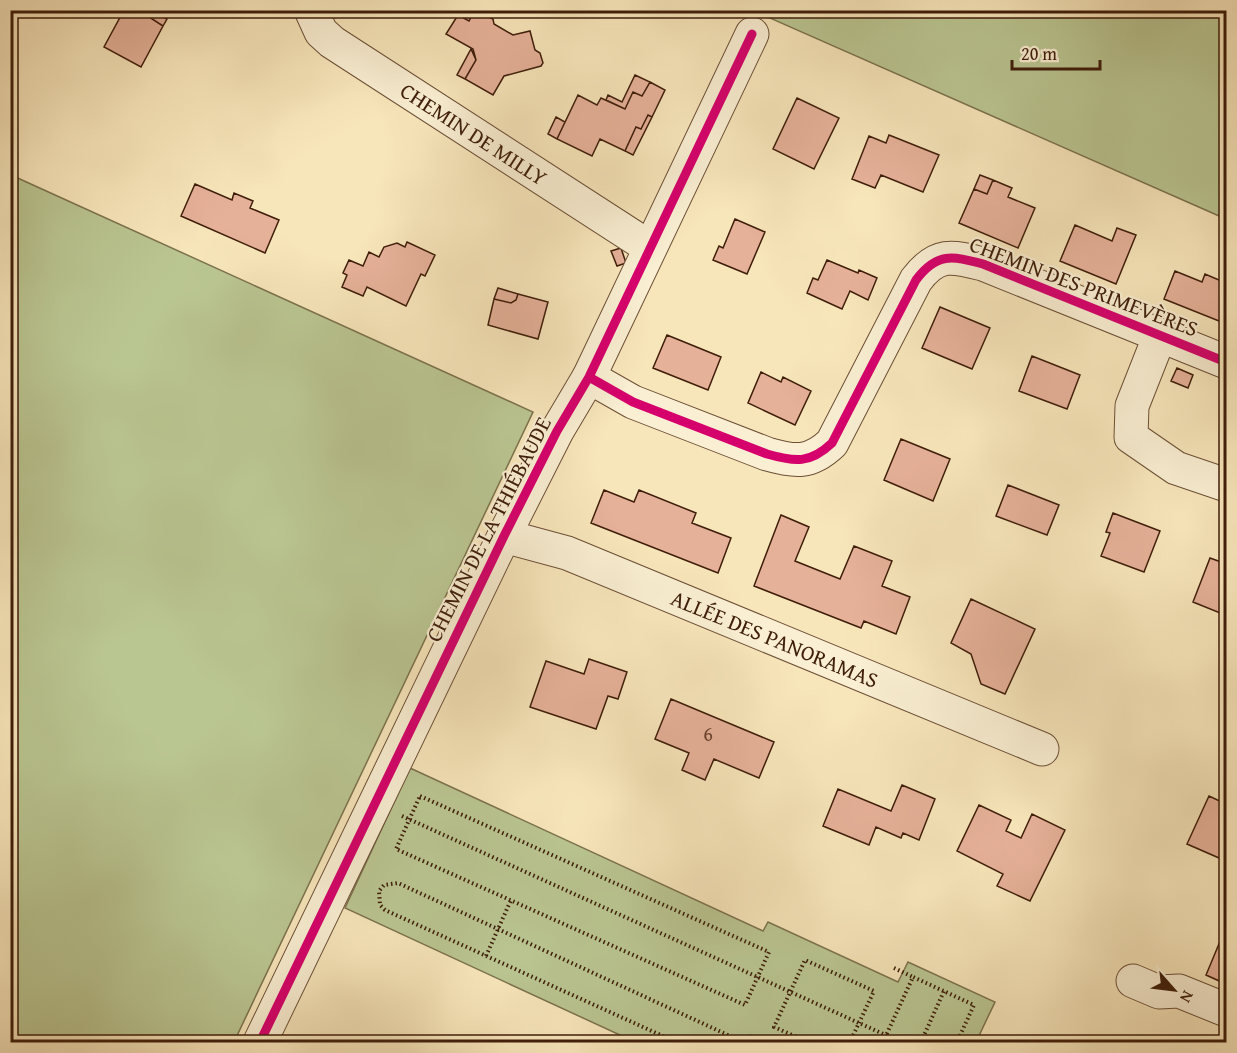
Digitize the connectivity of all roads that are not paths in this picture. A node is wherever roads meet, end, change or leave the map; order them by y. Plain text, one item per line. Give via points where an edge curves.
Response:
1 (311, 10) edge
2 (752, 34) dead end
3 (649, 247) junction
4 (1160, 335) junction
5 (1227, 363) edge
6 (589, 377) junction
7 (1227, 485) edge
8 (504, 536) junction
9 (1042, 749) dead end
10 (1133, 981) dead end
11 (1227, 1010) edge
12 (260, 1042) edge

1 - 3 street, CHEMIN DE MILLY via 321,32 332,42
2 - 3 street, CHEMIN DE LA THIÉBAUDE
3 - 6 street, CHEMIN DE LA THIÉBAUDE
4 - 5 street, CHEMIN DES PRIMEVÈRES
4 - 6 street, CHEMIN DES PRIMEVÈRES via 983,264 957,257 938,260 916,280 832,443 807,460 786,460 767,454 633,402
4 - 7 street, CHEMIN DES PRIMEVÈRES via 1132,406 1131,437 1176,468
6 - 8 street, CHEMIN DE LA THIÉBAUDE
8 - 9 street, ALLÉE DES PANORAMAS via 567,553
8 - 12 street, CHEMIN DE LA THIÉBAUDE
10 - 11 street via 1159,992 1179,991

